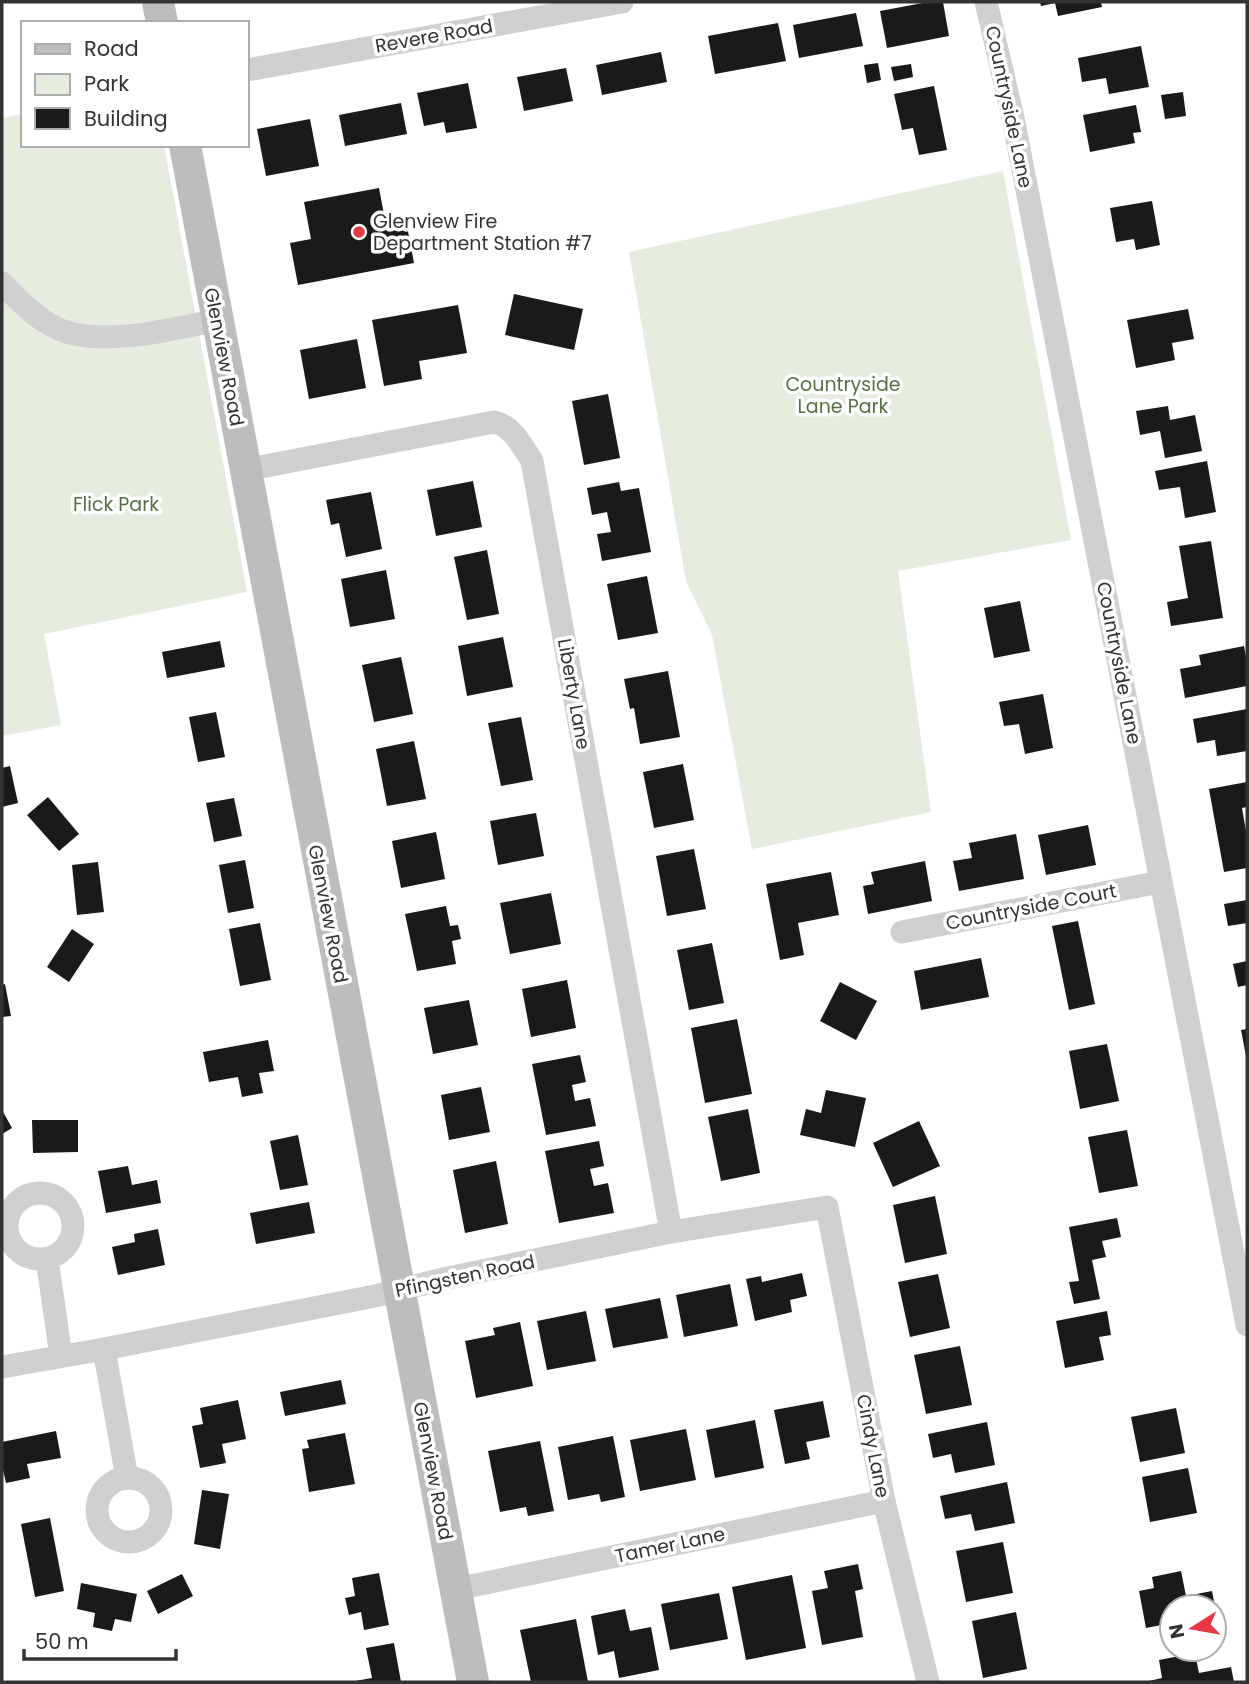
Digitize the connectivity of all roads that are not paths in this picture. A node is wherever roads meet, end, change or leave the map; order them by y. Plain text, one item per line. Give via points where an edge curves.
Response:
1 (158, 2) edge
2 (986, 2) edge
3 (612, 3) edge
4 (162, 21) edge
5 (248, 70) edge
6 (185, 147) edge
7 (2, 283) edge
8 (217, 320) junction
9 (245, 470) junction
10 (1160, 881) junction
11 (902, 932) dead end
12 (827, 1207) joint
13 (671, 1232) junction
14 (47, 1259) dead end
15 (399, 1290) junction
16 (1247, 1325) edge
17 (104, 1349) junction
18 (61, 1356) junction
19 (2, 1367) edge
20 (127, 1478) dead end
21 (884, 1501) junction
22 (456, 1589) junction
23 (473, 1682) edge
24 (928, 1682) edge

1 - 4 main road
2 - 10 street, Countryside Lane via 1013,118
3 - 5 street, Revere Road
6 - 8 main road, Glenview Road
7 - 8 street via 26,308 78,336 130,335
8 - 9 main road, Glenview Road
9 - 13 street, Liberty Lane via 494,422 504,424 532,461
9 - 15 main road, Glenview Road
10 - 11 street, Countryside Court
10 - 16 street, Countryside Lane
12 - 13 street, Pfingsten Road
12 - 21 street, Cindy Lane
13 - 15 street, Pfingsten Road
14 - 18 street
15 - 17 street, Pfingsten Road
15 - 22 main road, Glenview Road
17 - 18 street, Pfingsten Road
17 - 20 street
18 - 19 street, Pfingsten Road
21 - 22 street, Tamer Lane
21 - 24 street, Cindy Lane
22 - 23 main road, Glenview Road

